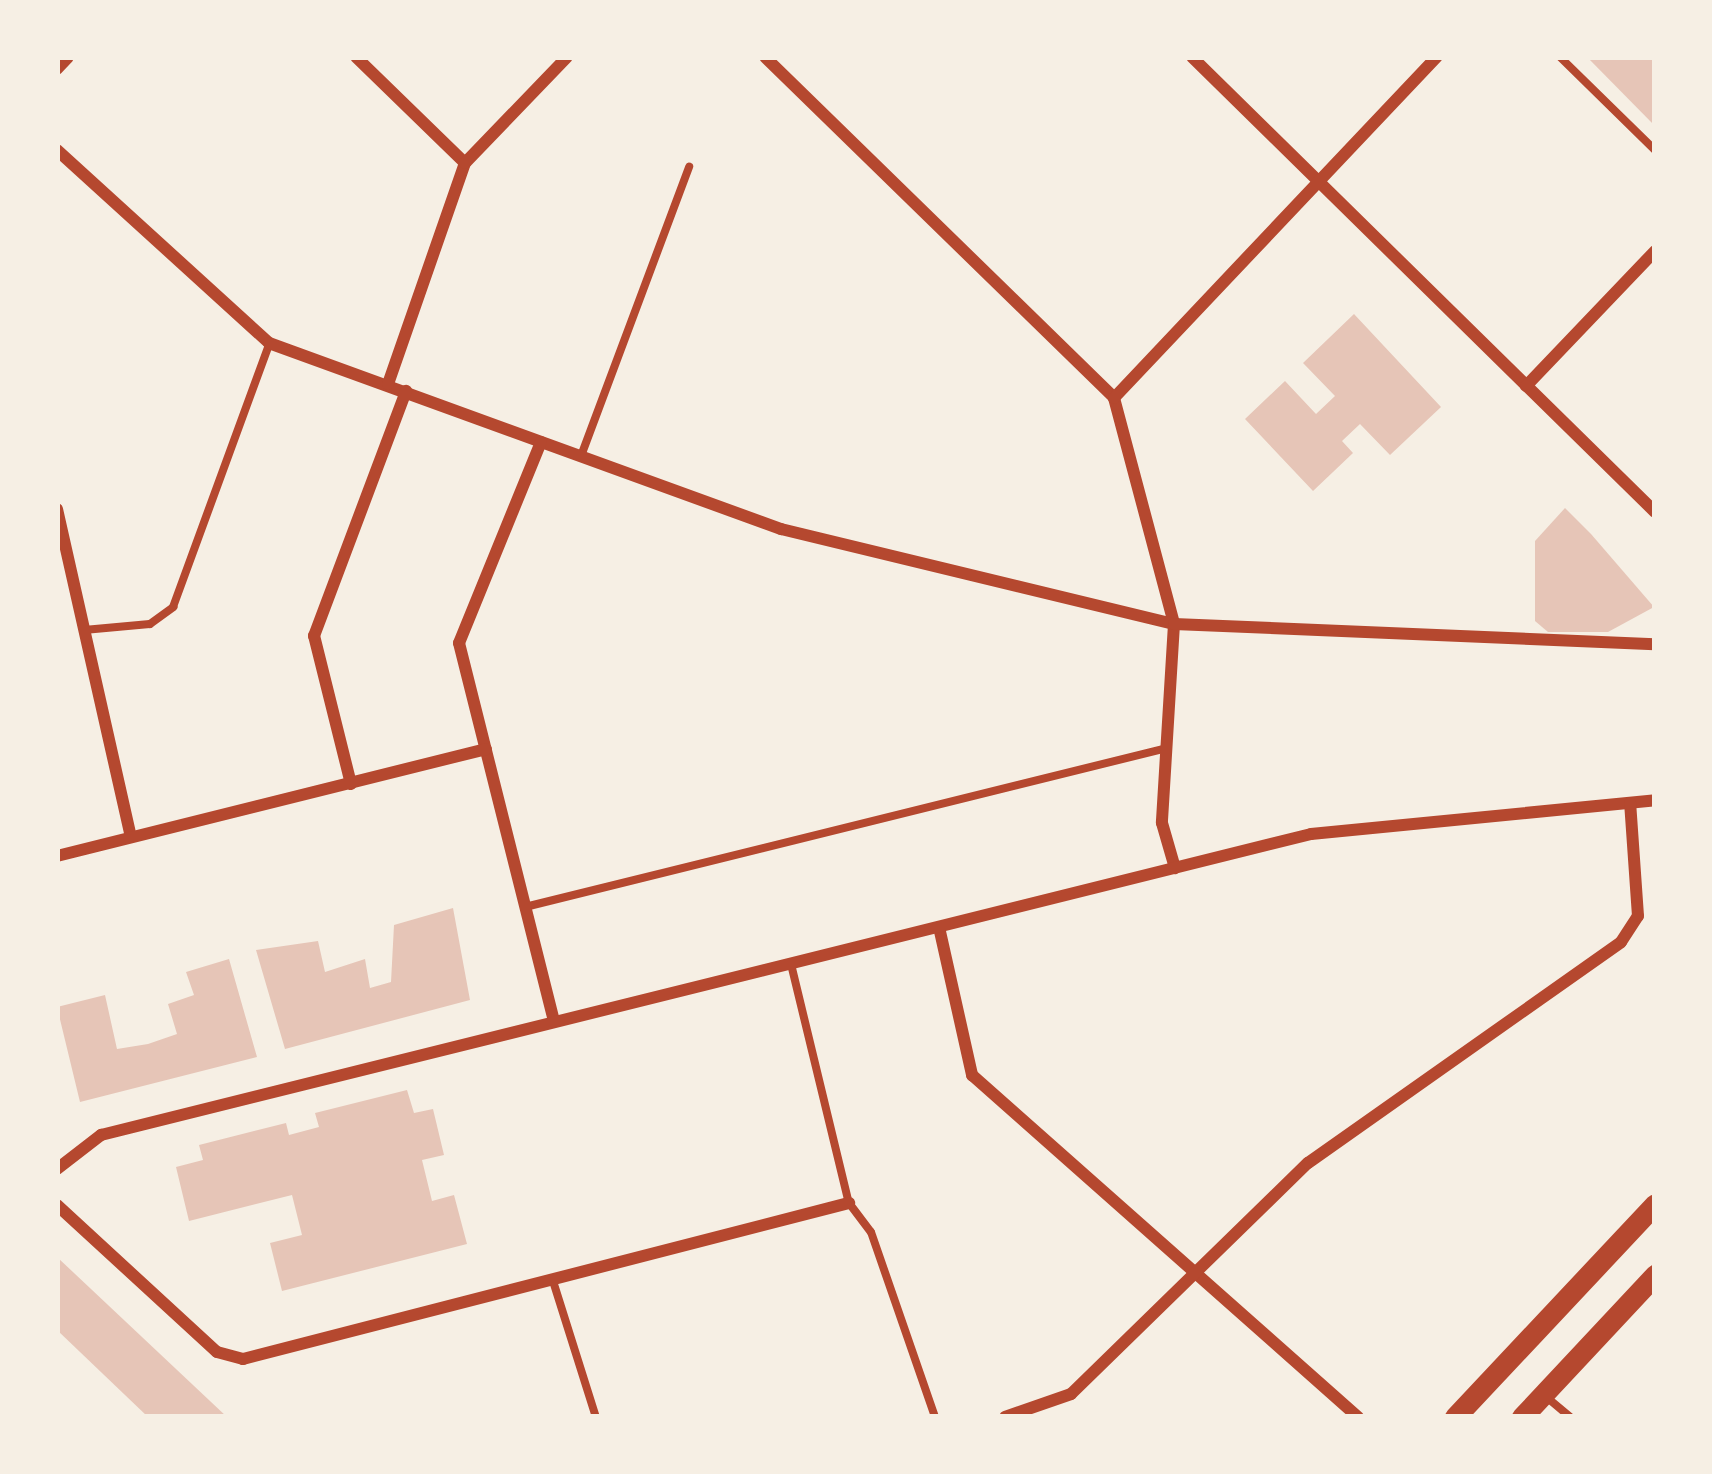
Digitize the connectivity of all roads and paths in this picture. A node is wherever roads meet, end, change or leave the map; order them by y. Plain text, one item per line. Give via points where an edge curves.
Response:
1 (68, 57) edge
2 (356, 57) edge
3 (567, 57) edge
4 (765, 57) edge
5 (1192, 57) edge
6 (1437, 57) edge
7 (1560, 57) edge
8 (57, 69) edge
9 (57, 150) edge
10 (1655, 150) edge
11 (465, 163) junction
12 (689, 167) dead end
13 (1316, 181) junction
14 (1655, 251) edge
15 (269, 343) junction
16 (388, 384) junction
17 (1526, 386) junction
18 (406, 391) junction
19 (1114, 398) junction
20 (541, 442) junction
21 (581, 456) junction
22 (57, 509) edge
23 (1655, 512) edge
24 (1174, 624) junction
25 (84, 630) junction
26 (1655, 644) edge
27 (1168, 747) junction
28 (485, 748) junction
29 (351, 784) junction
30 (1655, 800) edge
31 (1630, 803) junction
32 (131, 836) junction
33 (57, 856) edge
34 (1175, 868) junction
35 (525, 907) junction
36 (939, 927) junction
37 (790, 964) junction
38 (554, 1020) junction
39 (57, 1169) edge
40 (849, 1203) junction
41 (57, 1204) edge
42 (1655, 1204) edge
43 (1198, 1270) junction
44 (1655, 1275) edge
45 (552, 1279) junction
46 (1544, 1395) junction
47 (596, 1417) edge
48 (934, 1417) edge
49 (1004, 1417) edge
50 (1358, 1417) edge
51 (1455, 1417) edge
52 (1522, 1417) edge
53 (1570, 1417) edge

1 - 8 street
2 - 11 street
3 - 11 street
4 - 19 street
5 - 13 street
6 - 13 street
7 - 10 lane
9 - 15 street
11 - 16 street
12 - 21 lane
13 - 17 street
13 - 19 street
14 - 17 street
15 - 16 street
15 - 25 lane via 173,607 150,624
16 - 18 street
17 - 23 street
18 - 20 street
18 - 29 street via 314,636
19 - 24 street
20 - 21 street
20 - 28 street via 459,643
21 - 24 street via 970,583
22 - 25 street
24 - 26 street
24 - 27 street
25 - 32 street
27 - 34 street via 1162,823
27 - 35 lane
28 - 29 street
28 - 35 street
29 - 32 street
30 - 31 street
31 - 34 street via 1311,834
31 - 43 street via 1639,916 1621,942 1308,1163
32 - 33 street
34 - 36 street
35 - 38 street
36 - 37 street
36 - 43 street via 972,1075
37 - 38 street
37 - 40 lane
38 - 39 street via 101,1135
40 - 45 street
40 - 48 lane via 871,1232
41 - 45 street via 217,1352 243,1359
42 - 51 main road
43 - 49 street via 1071,1394
43 - 50 street
44 - 46 main road
45 - 47 lane
46 - 52 main road
46 - 53 lane

